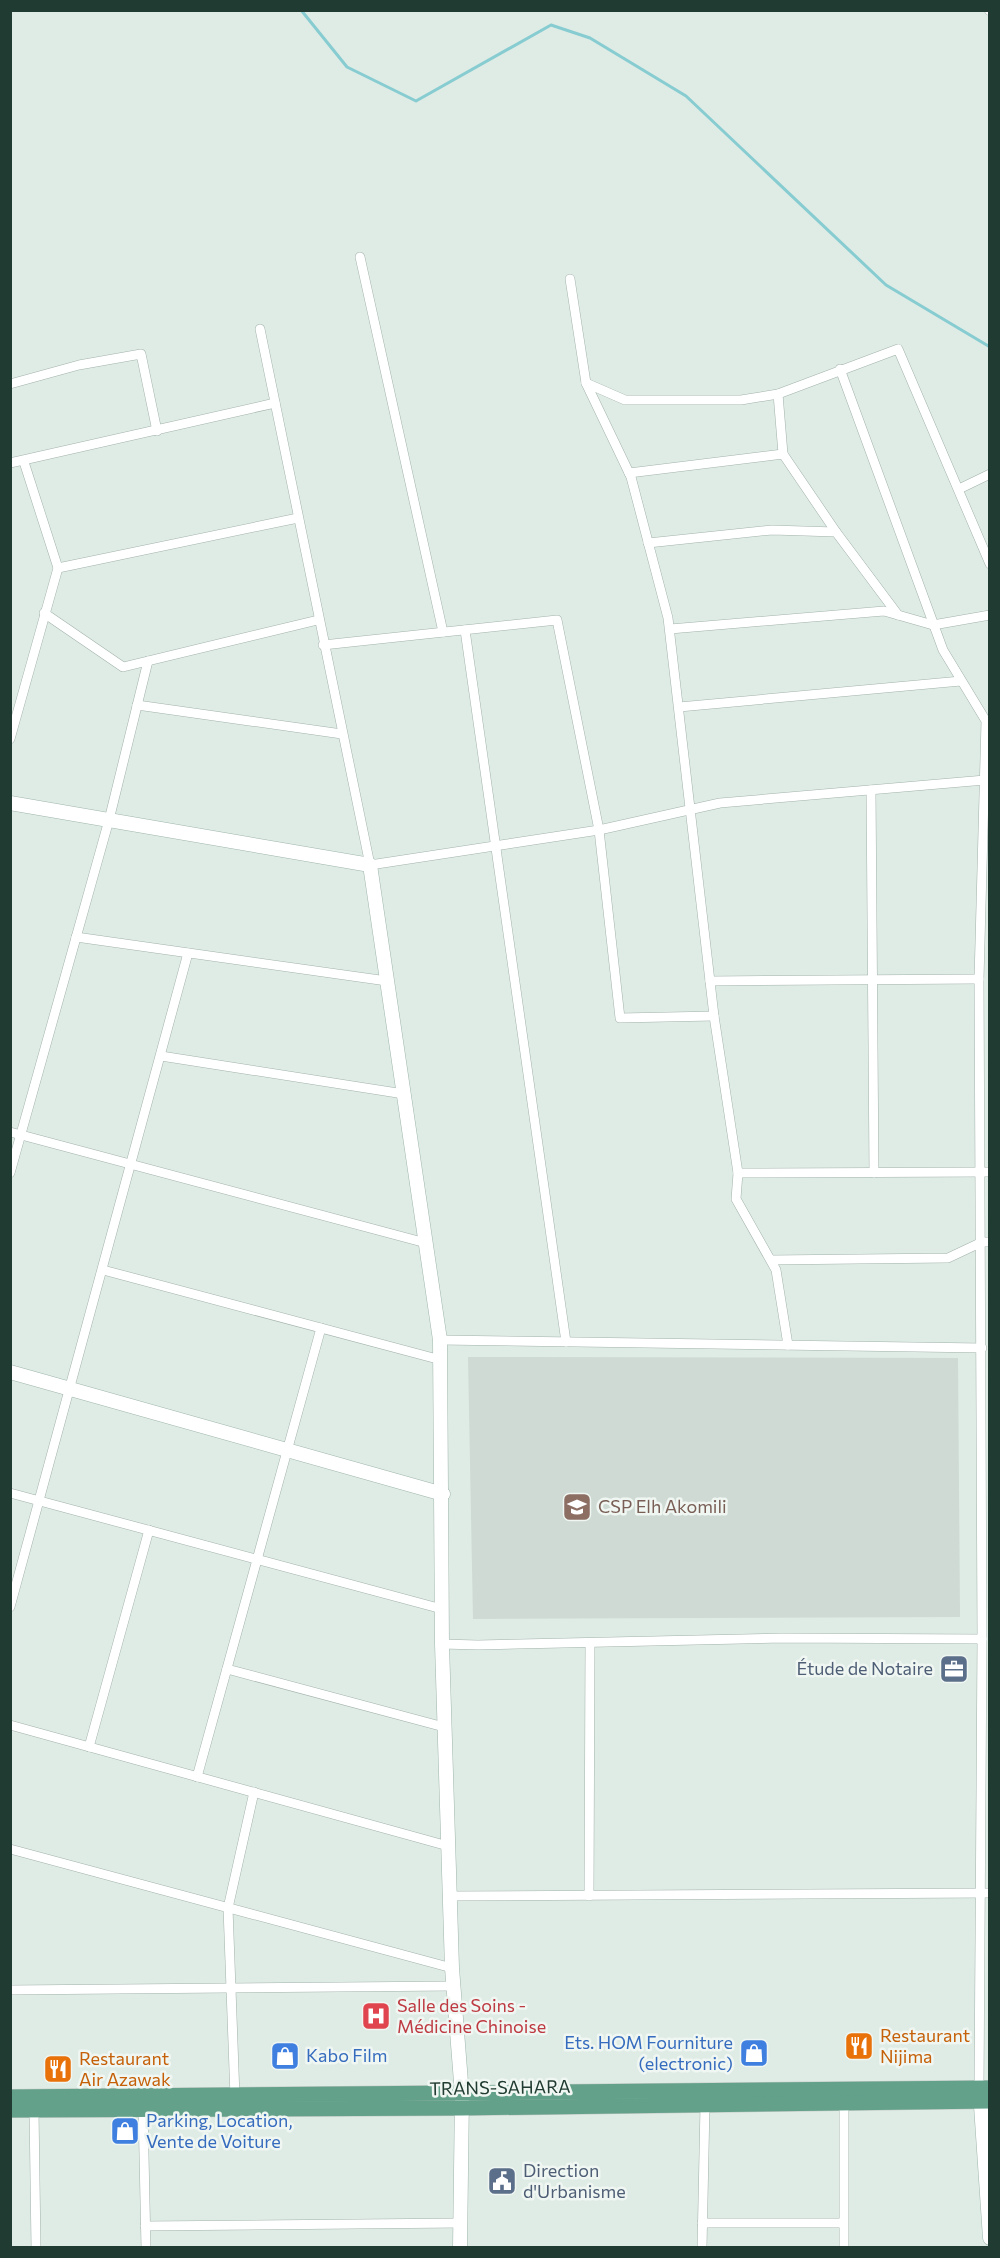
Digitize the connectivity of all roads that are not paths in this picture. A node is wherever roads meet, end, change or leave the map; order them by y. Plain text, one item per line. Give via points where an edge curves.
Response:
1 (360, 256) dead end
2 (570, 279) dead end
3 (260, 329) dead end
4 (840, 369) junction
5 (586, 383) junction
6 (10, 384) edge
7 (778, 394) junction
8 (275, 403) junction
9 (157, 431) junction
10 (783, 454) junction
11 (24, 462) junction
12 (10, 463) edge
13 (629, 473) junction
14 (990, 474) edge
15 (959, 489) junction
16 (298, 518) junction
17 (836, 532) junction
18 (648, 543) junction
19 (987, 548) edge
20 (990, 564) edge
21 (58, 568) junction
22 (44, 614) junction
23 (898, 615) junction
24 (990, 615) edge
25 (318, 620) junction
26 (933, 625) junction
27 (670, 629) junction
28 (465, 630) junction
29 (443, 632) junction
30 (323, 645) junction
31 (148, 661) junction
32 (961, 681) junction
33 (137, 705) junction
34 (679, 707) junction
35 (342, 734) junction
36 (10, 738) edge
37 (985, 780) junction
38 (871, 790) junction
39 (10, 803) edge
40 (692, 809) junction
41 (109, 820) junction
42 (599, 830) junction
43 (495, 845) junction
44 (370, 865) junction
45 (76, 937) junction
46 (188, 953) junction
47 (979, 979) junction
48 (873, 980) junction
49 (387, 981) junction
50 (710, 981) junction
51 (714, 1016) junction
52 (161, 1056) junction
53 (404, 1094) junction
54 (985, 1094) edge
55 (10, 1132) edge
56 (21, 1135) junction
57 (132, 1165) junction
58 (986, 1172) edge
59 (10, 1173) edge
60 (738, 1173) junction
61 (874, 1173) junction
62 (986, 1242) edge
63 (426, 1243) junction
64 (771, 1260) junction
65 (103, 1270) junction
66 (321, 1328) junction
67 (440, 1341) junction
68 (566, 1342) junction
69 (788, 1345) junction
70 (982, 1348) junction
71 (441, 1360) junction
72 (10, 1372) edge
73 (70, 1389) junction
74 (287, 1450) junction
75 (10, 1493) edge
76 (443, 1494) junction
77 (39, 1501) junction
78 (149, 1530) junction
79 (257, 1560) junction
80 (10, 1607) edge
81 (442, 1610) junction
82 (982, 1639) junction
83 (590, 1643) junction
84 (442, 1644) junction
85 (986, 1650) edge
86 (227, 1669) junction
87 (10, 1725) edge
88 (444, 1727) junction
89 (89, 1747) junction
90 (197, 1777) junction
91 (254, 1792) junction
92 (448, 1846) junction
93 (10, 1849) edge
94 (985, 1893) edge
95 (450, 1896) junction
96 (589, 1896) junction
97 (228, 1908) junction
98 (452, 1968) junction
99 (454, 1986) junction
100 (231, 1988) junction
101 (10, 1990) edge
102 (985, 2095) edge
103 (893, 2096) junction
104 (10, 2097) edge
105 (236, 2097) junction
106 (462, 2101) junction
107 (844, 2104) junction
108 (705, 2105) junction
109 (143, 2109) junction
110 (10, 2110) edge
111 (34, 2110) junction
112 (986, 2119) edge
113 (461, 2223) junction
114 (702, 2223) junction
115 (843, 2223) junction
116 (145, 2226) junction
117 (990, 2238) edge
118 (36, 2247) edge
119 (146, 2247) edge
120 (460, 2247) edge
121 (702, 2247) edge
122 (844, 2247) edge

1 - 29 street
2 - 5 street
3 - 8 street
4 - 7 street
4 - 15 street via 898,349
4 - 26 street
5 - 7 street via 625,400 741,400
5 - 13 street
6 - 9 street via 79,365 141,354
7 - 10 street
8 - 9 street
8 - 16 street
9 - 11 street
10 - 13 street
10 - 17 street
11 - 12 street
11 - 21 street
13 - 18 street
14 - 15 street
15 - 19 street
16 - 21 street
16 - 25 street
17 - 18 street via 772,530
17 - 23 street
18 - 27 street
19 - 20 street
21 - 22 street
22 - 31 street via 123,667
22 - 36 street
23 - 26 street
23 - 27 street via 884,611
24 - 26 street
25 - 30 street
25 - 31 street
26 - 32 street
27 - 34 street
28 - 29 street
28 - 42 street via 557,620
28 - 43 street
29 - 30 street
30 - 35 street
31 - 33 street
32 - 34 street
32 - 37 street via 986,721
33 - 35 street
33 - 41 street
34 - 40 street
35 - 44 street
37 - 38 street
37 - 47 street
38 - 40 street via 720,803
38 - 48 street
39 - 41 street
40 - 42 street
40 - 50 street
41 - 44 street
41 - 45 street
42 - 43 street
42 - 51 street via 620,1018
43 - 44 street
43 - 68 street
44 - 49 street
45 - 46 street
45 - 56 street
46 - 49 street
46 - 52 street
47 - 48 street
47 - 54 street
48 - 50 street
48 - 61 street
49 - 53 street
50 - 51 street
51 - 60 street
52 - 53 street
52 - 57 street
53 - 63 street
54 - 58 street
55 - 56 street
56 - 57 street
56 - 59 street
57 - 63 street
57 - 65 street
58 - 61 street
58 - 62 street
60 - 61 street
60 - 64 street via 736,1199
62 - 64 street via 948,1258
62 - 70 street
63 - 67 street
64 - 69 street
65 - 66 street
65 - 73 street
66 - 71 street
66 - 74 street
67 - 68 street
67 - 71 street
68 - 69 street
69 - 70 street
70 - 82 street
71 - 76 street
72 - 73 street
73 - 74 street
73 - 77 street
74 - 76 street
74 - 79 street
75 - 77 street
76 - 81 street
77 - 78 street
77 - 80 street
78 - 79 street
78 - 89 street
79 - 81 street
79 - 86 street
81 - 84 street
82 - 83 street via 781,1638
82 - 85 street
83 - 84 street
83 - 96 street
84 - 88 street
85 - 94 street
86 - 88 street
86 - 90 street
87 - 89 street
88 - 92 street
89 - 90 street
90 - 91 street
91 - 92 street
91 - 97 street
92 - 95 street
93 - 97 street
94 - 96 street
94 - 102 street
95 - 96 street
95 - 98 street
97 - 98 street
97 - 100 street
98 - 99 street
99 - 100 street
99 - 106 street
100 - 101 street
100 - 105 street
102 - 103 main road, TRANS-SAHARA
102 - 112 street
103 - 106 main road, TRANS-SAHARA
103 - 107 main road, TRANS-SAHARA
104 - 105 main road, TRANS-SAHARA
105 - 106 main road, TRANS-SAHARA
106 - 108 main road, TRANS-SAHARA
106 - 109 main road, TRANS-SAHARA
106 - 113 street
107 - 108 main road, TRANS-SAHARA
107 - 115 street
108 - 114 street
109 - 111 main road, TRANS-SAHARA
109 - 116 street
110 - 111 main road, TRANS-SAHARA
111 - 118 street
112 - 117 street
113 - 116 street
113 - 120 street
114 - 115 street
114 - 121 street
115 - 122 street
116 - 119 street

